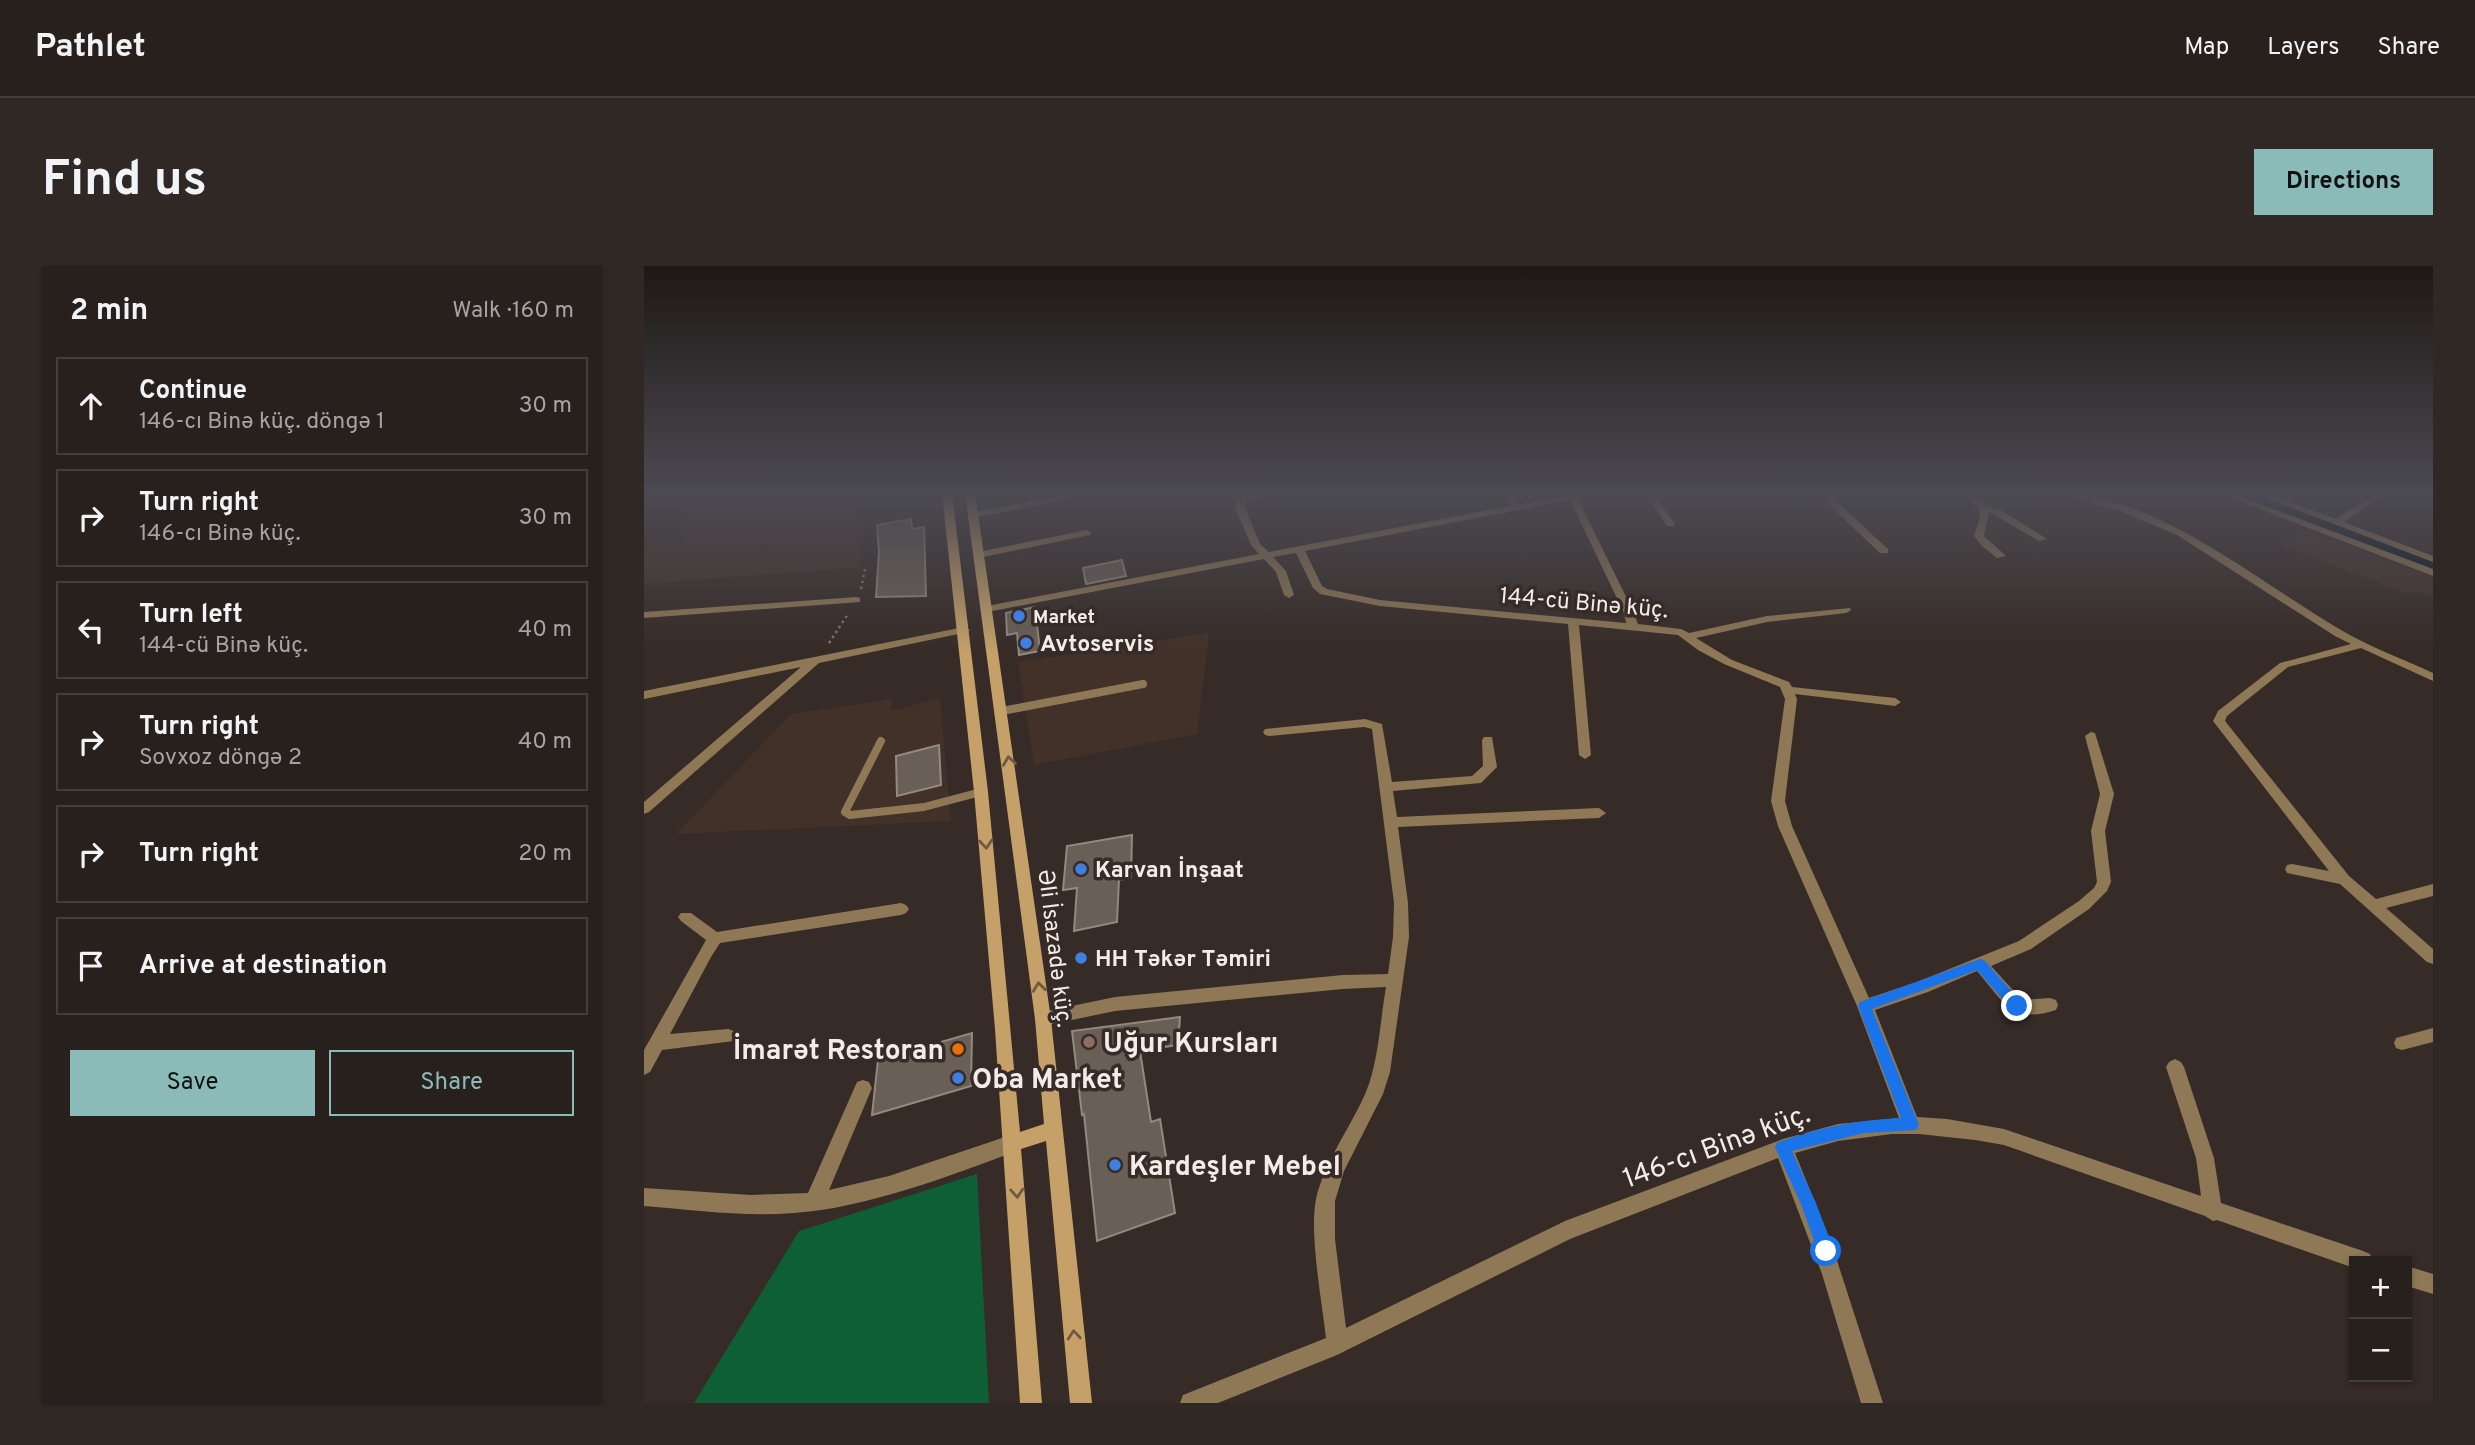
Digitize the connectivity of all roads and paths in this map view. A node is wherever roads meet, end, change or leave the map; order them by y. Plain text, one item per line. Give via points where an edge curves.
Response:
1 (954, 546) edge
2 (977, 546) edge
3 (1022, 546) edge
4 (1257, 546) edge
5 (1324, 546) edge
6 (1597, 546) edge
7 (1879, 546) edge
8 (1987, 546) edge
9 (2201, 546) edge
10 (2362, 546) edge
11 (2398, 546) edge
12 (1299, 551) junction
13 (1884, 551) dead end
14 (978, 555) junction
15 (2001, 556) dead end
16 (1267, 557) junction
17 (2433, 559) edge
18 (2433, 573) edge
19 (1289, 595) dead end
20 (856, 600) dead end
21 (1846, 610) dead end
22 (644, 615) edge
23 (988, 617) junction
24 (963, 622) junction
25 (1573, 623) junction
26 (1633, 628) junction
27 (1689, 636) junction
28 (2359, 645) junction
29 (817, 659) junction
30 (2433, 677) edge
31 (1143, 684) dead end
32 (1789, 690) junction
33 (644, 695) edge
34 (1895, 702) dead end
35 (1002, 711) junction
36 (1269, 732) dead end
37 (2091, 736) dead end
38 (1488, 740) dead end
39 (881, 741) dead end
40 (1585, 755) dead end
41 (1387, 787) junction
42 (981, 792) junction
43 (644, 808) edge
44 (1599, 813) dead end
45 (1391, 822) junction
46 (2292, 869) dead end
47 (2344, 880) junction
48 (2433, 890) edge
49 (2373, 906) junction
50 (901, 909) dead end
51 (686, 917) dead end
52 (715, 939) junction
53 (2433, 958) edge
54 (1980, 964) junction
55 (1395, 980) junction
56 (2050, 1005) dead end
57 (1865, 1006) junction
58 (1043, 1019) junction
59 (2433, 1035) edge
60 (728, 1036) dead end
61 (657, 1043) junction
62 (2402, 1043) dead end
63 (644, 1067) edge
64 (2175, 1067) dead end
65 (863, 1088) dead end
66 (1911, 1125) junction
67 (1055, 1129) junction
68 (1014, 1143) junction
69 (1783, 1147) junction
70 (644, 1198) edge
71 (814, 1202) junction
72 (2213, 1212) junction
73 (2349, 1256) edge
74 (2412, 1278) edge
75 (2433, 1284) edge
76 (1337, 1344) junction
77 (1031, 1403) edge
78 (1081, 1403) edge
79 (1191, 1403) edge
80 (1872, 1403) edge

1 - 24 main road
2 - 14 main road, Əli İsazadə küç.
3 - 14 street
4 - 16 street
5 - 12 street
6 - 26 street
7 - 13 street
8 - 15 street
9 - 28 street
10 - 18 street
11 - 17 street
12 - 16 street
12 - 25 street, 144-cü Binə küç. via 1318,588 1335,596
14 - 23 main road, Əli İsazadə küç.
16 - 19 street via 1281,571
16 - 23 street
20 - 22 street
21 - 27 street via 1729,624
23 - 24 main road
23 - 35 main road, Əli İsazadə küç.
24 - 29 street
24 - 42 main road
25 - 26 street, 144-cü Binə küç.
25 - 40 street
26 - 27 street, 144-cü Binə küç.
27 - 32 street, 144-cü Binə küç. via 1711,653 1777,680
28 - 30 street
28 - 47 street via 2284,665 2219,721
29 - 33 street
29 - 43 street
31 - 35 lane
32 - 34 street
32 - 57 street via 1778,801 1784,826
58 -> 35 main road, Əli İsazadə küç.
36 - 41 street via 1374,723
37 - 54 street via 2107,794 2098,831 2104,882 2100,891 2025,944
38 - 41 street via 1490,767 1476,780
39 - 42 lane via 845,812 850,815 924,807
41 - 45 street
42 -> 68 main road
44 - 45 street
45 - 55 street via 1401,902
46 - 47 street
47 - 49 street
48 - 49 street
49 - 53 street
50 - 52 street
51 - 52 street
52 - 61 street
54 - 56 street via 2017,1006
54 - 57 street
55 - 58 street via 1115,1004
55 - 76 street via 1378,1083 1335,1169 1325,1201
57 - 66 street
58 - 67 main road, Əli İsazadə küç.
59 - 62 street
60 - 61 street
61 - 63 street
64 - 72 street via 2205,1158
65 - 71 street
66 - 69 street, 146-cı Binə küç. via 1864,1126
66 - 72 street, 146-cı Binə küç. via 1960,1127 2004,1137
67 - 68 main road
78 -> 67 main road, Əli İsazadə küç.
68 - 71 street
68 -> 77 main road
69 - 76 street, 146-cı Binə küç. via 1565,1231
69 - 80 street via 1826,1251
70 - 71 street
72 - 73 street, 146-cı Binə küç.
74 - 75 street
76 - 79 street, 146-cı Binə küç.

